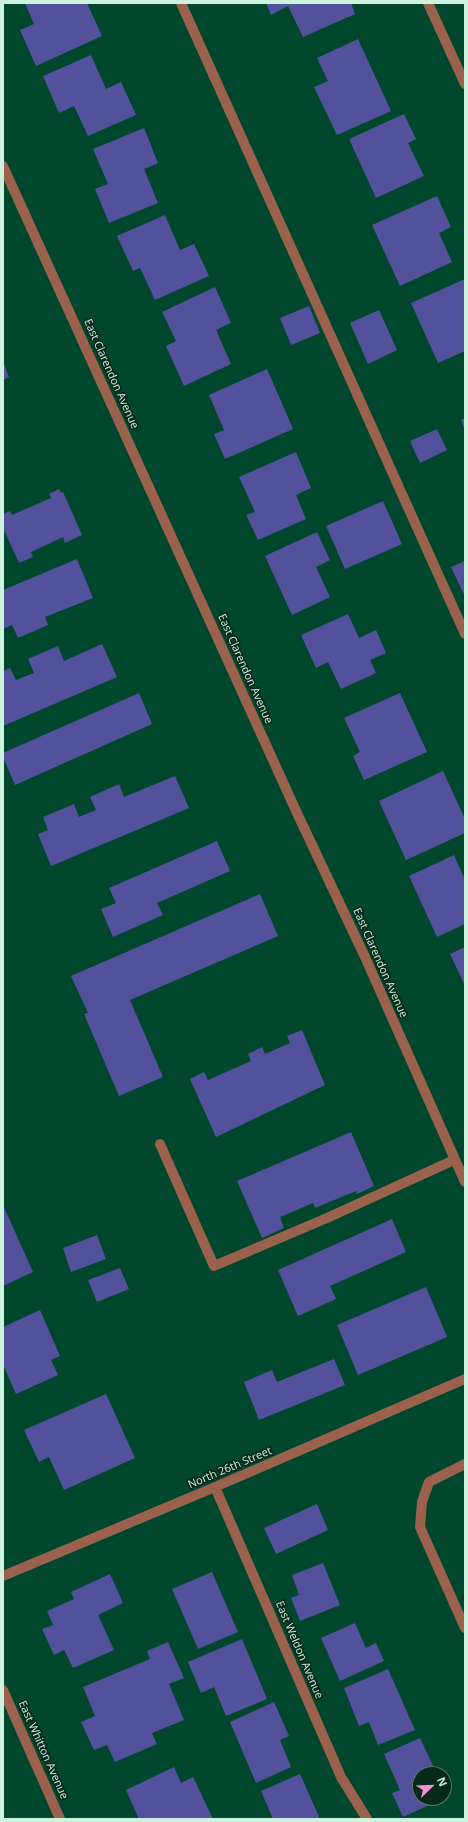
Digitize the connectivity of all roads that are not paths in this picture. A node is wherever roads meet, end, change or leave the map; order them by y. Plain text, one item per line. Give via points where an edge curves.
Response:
1 (181, 3) edge
2 (428, 3) edge
3 (465, 84) edge
4 (3, 166) edge
5 (465, 634) edge
6 (160, 1144) dead end
7 (454, 1160) junction
8 (465, 1182) edge
9 (465, 1379) edge
10 (465, 1464) edge
11 (215, 1487) junction
12 (3, 1576) edge
13 (465, 1628) edge
14 (3, 1690) edge
15 (60, 1819) edge
16 (367, 1819) edge

1 - 5 street
2 - 3 street
4 - 7 street, East Clarendon Avenue via 365,957
6 - 7 street via 214,1266
7 - 8 street, East Clarendon Avenue
9 - 11 street, North 26th Street
10 - 13 street via 429,1482 422,1502 420,1527
11 - 12 street, North 26th Street
11 - 16 street, East Weldon Avenue via 341,1777
14 - 15 street, East Whitton Avenue

